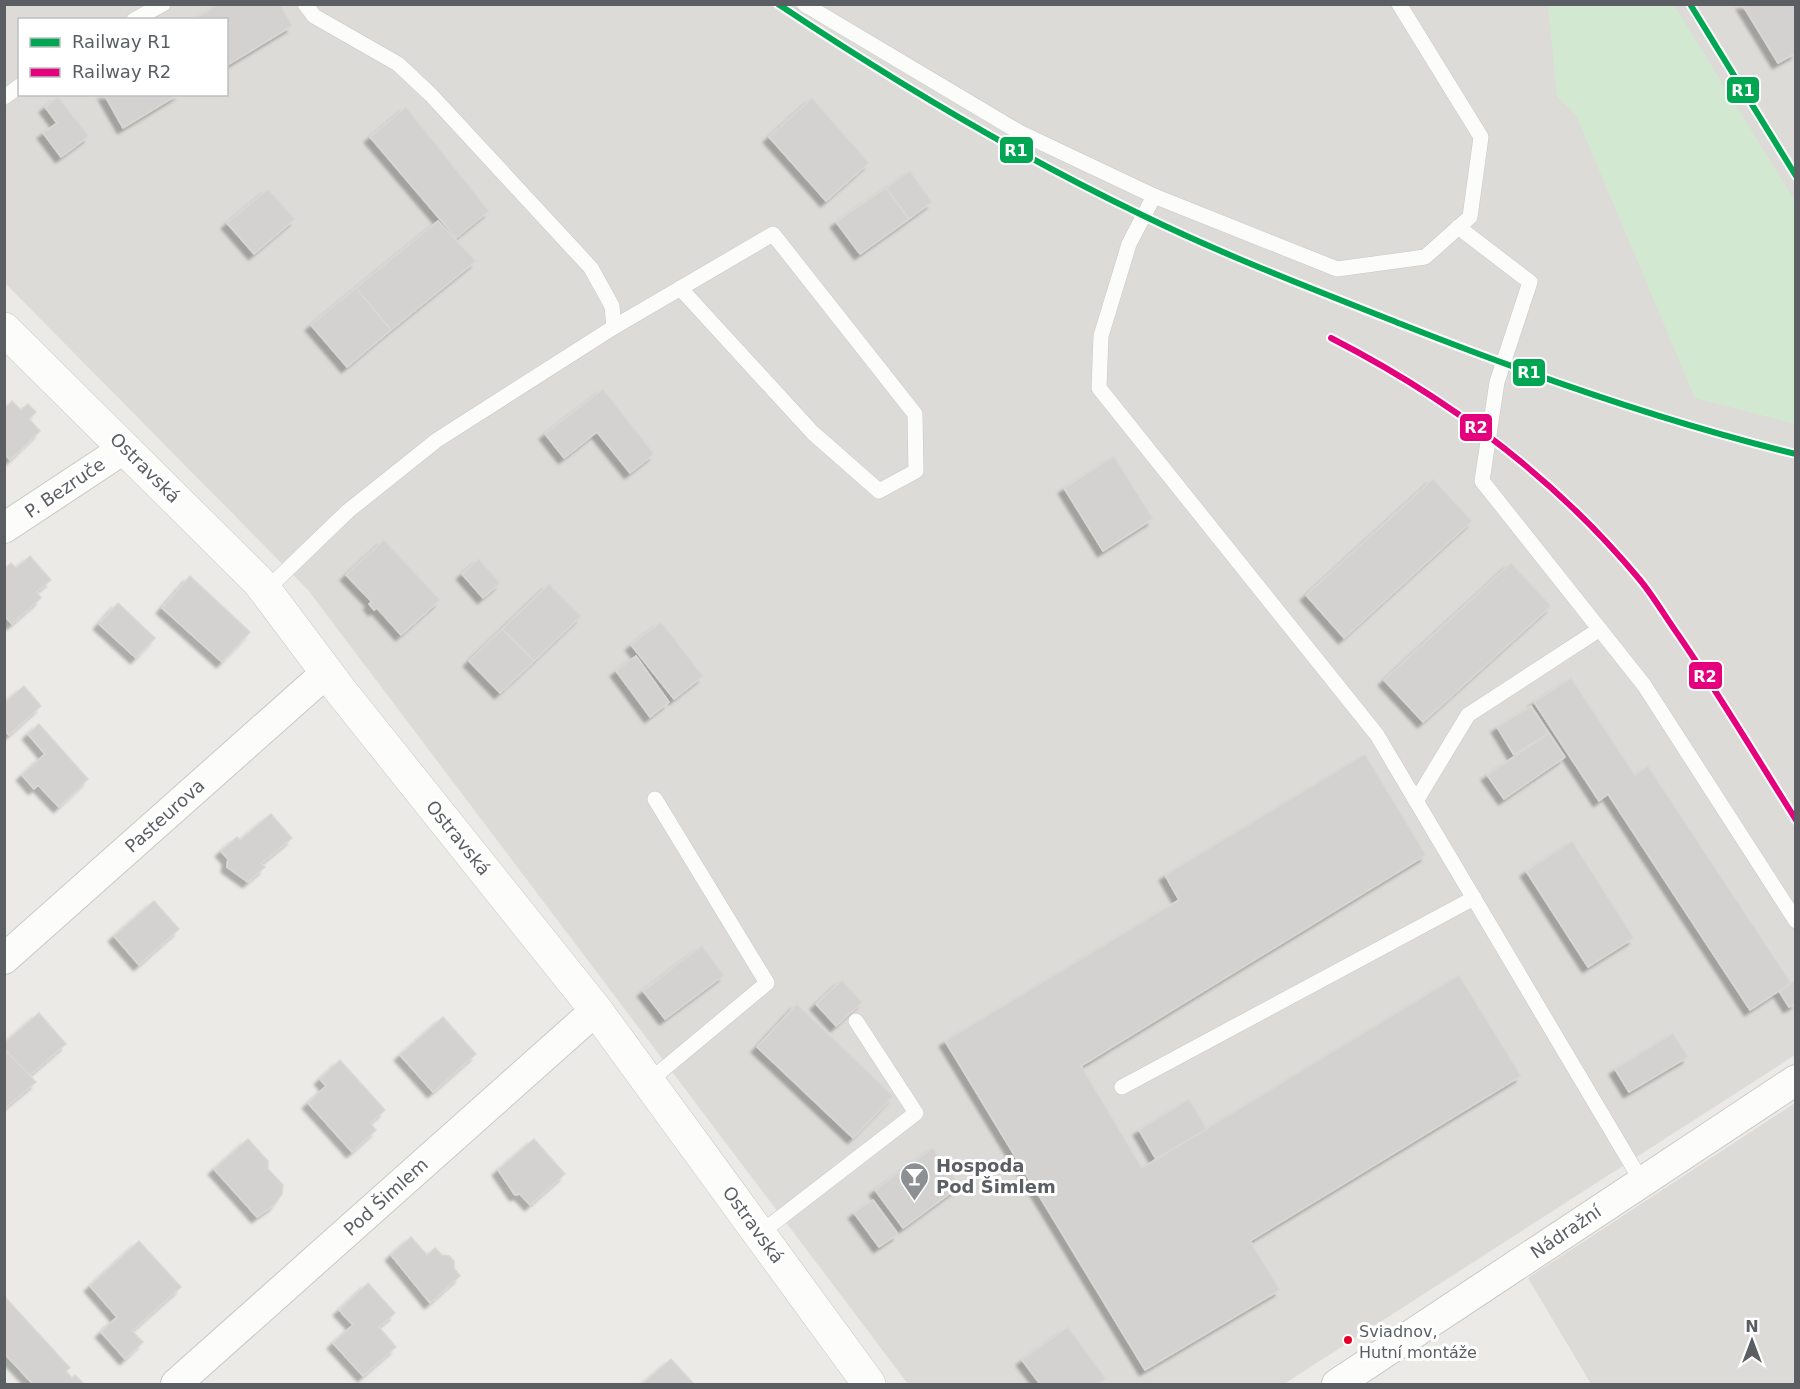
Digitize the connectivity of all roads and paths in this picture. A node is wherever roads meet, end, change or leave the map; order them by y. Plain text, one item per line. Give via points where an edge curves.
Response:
1 (163, 4) edge
2 (305, 4) edge
3 (804, 4) edge
4 (1399, 4) edge
5 (138, 18) edge
6 (18, 87) edge
7 (4, 97) edge
8 (1154, 196) junction
9 (1458, 227) junction
10 (680, 288) junction
11 (614, 327) junction
12 (4, 329) edge
13 (124, 448) junction
14 (4, 528) edge
15 (265, 591) junction
16 (1600, 629) junction
17 (326, 673) junction
18 (655, 799) dead end
19 (1416, 801) junction
20 (1474, 898) junction
21 (1796, 921) edge
22 (4, 959) edge
23 (596, 1010) junction
24 (856, 1021) dead end
25 (1796, 1080) edge
26 (648, 1082) junction
27 (1122, 1088) dead end
28 (1642, 1182) junction
29 (759, 1234) junction
30 (177, 1384) edge
31 (869, 1384) edge
32 (1337, 1384) edge

1 - 5 lane
2 - 11 lane via 314,16 398,64 431,95 591,268 612,306
3 - 8 lane via 1019,132
4 - 9 lane via 1481,137 1470,217
6 - 7 lane
8 - 9 lane via 1337,268 1425,257
8 - 19 lane via 1129,244 1101,336 1099,388 1377,735
9 - 16 lane via 1530,282 1497,382 1482,481
10 - 10 lane via 773,234 915,414 916,471 879,491 813,433
10 - 11 lane
11 - 15 lane via 437,440 348,511
12 - 13 street, Ostravská
13 - 14 street, P. Bezruče
13 - 15 street, Ostravská
15 - 17 street, Ostravská
16 - 19 lane via 1468,715
16 - 21 lane via 1644,685
17 - 22 street, Pasteurova
17 - 23 street, Ostravská
18 - 26 lane via 767,983
19 - 20 lane
20 - 27 lane
20 - 28 lane
23 - 26 street, Ostravská
23 - 30 street, Pod Šimlem
24 - 29 lane via 916,1113
25 - 28 street, Nádražní
26 - 29 street, Ostravská
28 - 32 street, Nádražní
29 - 31 street, Ostravská

